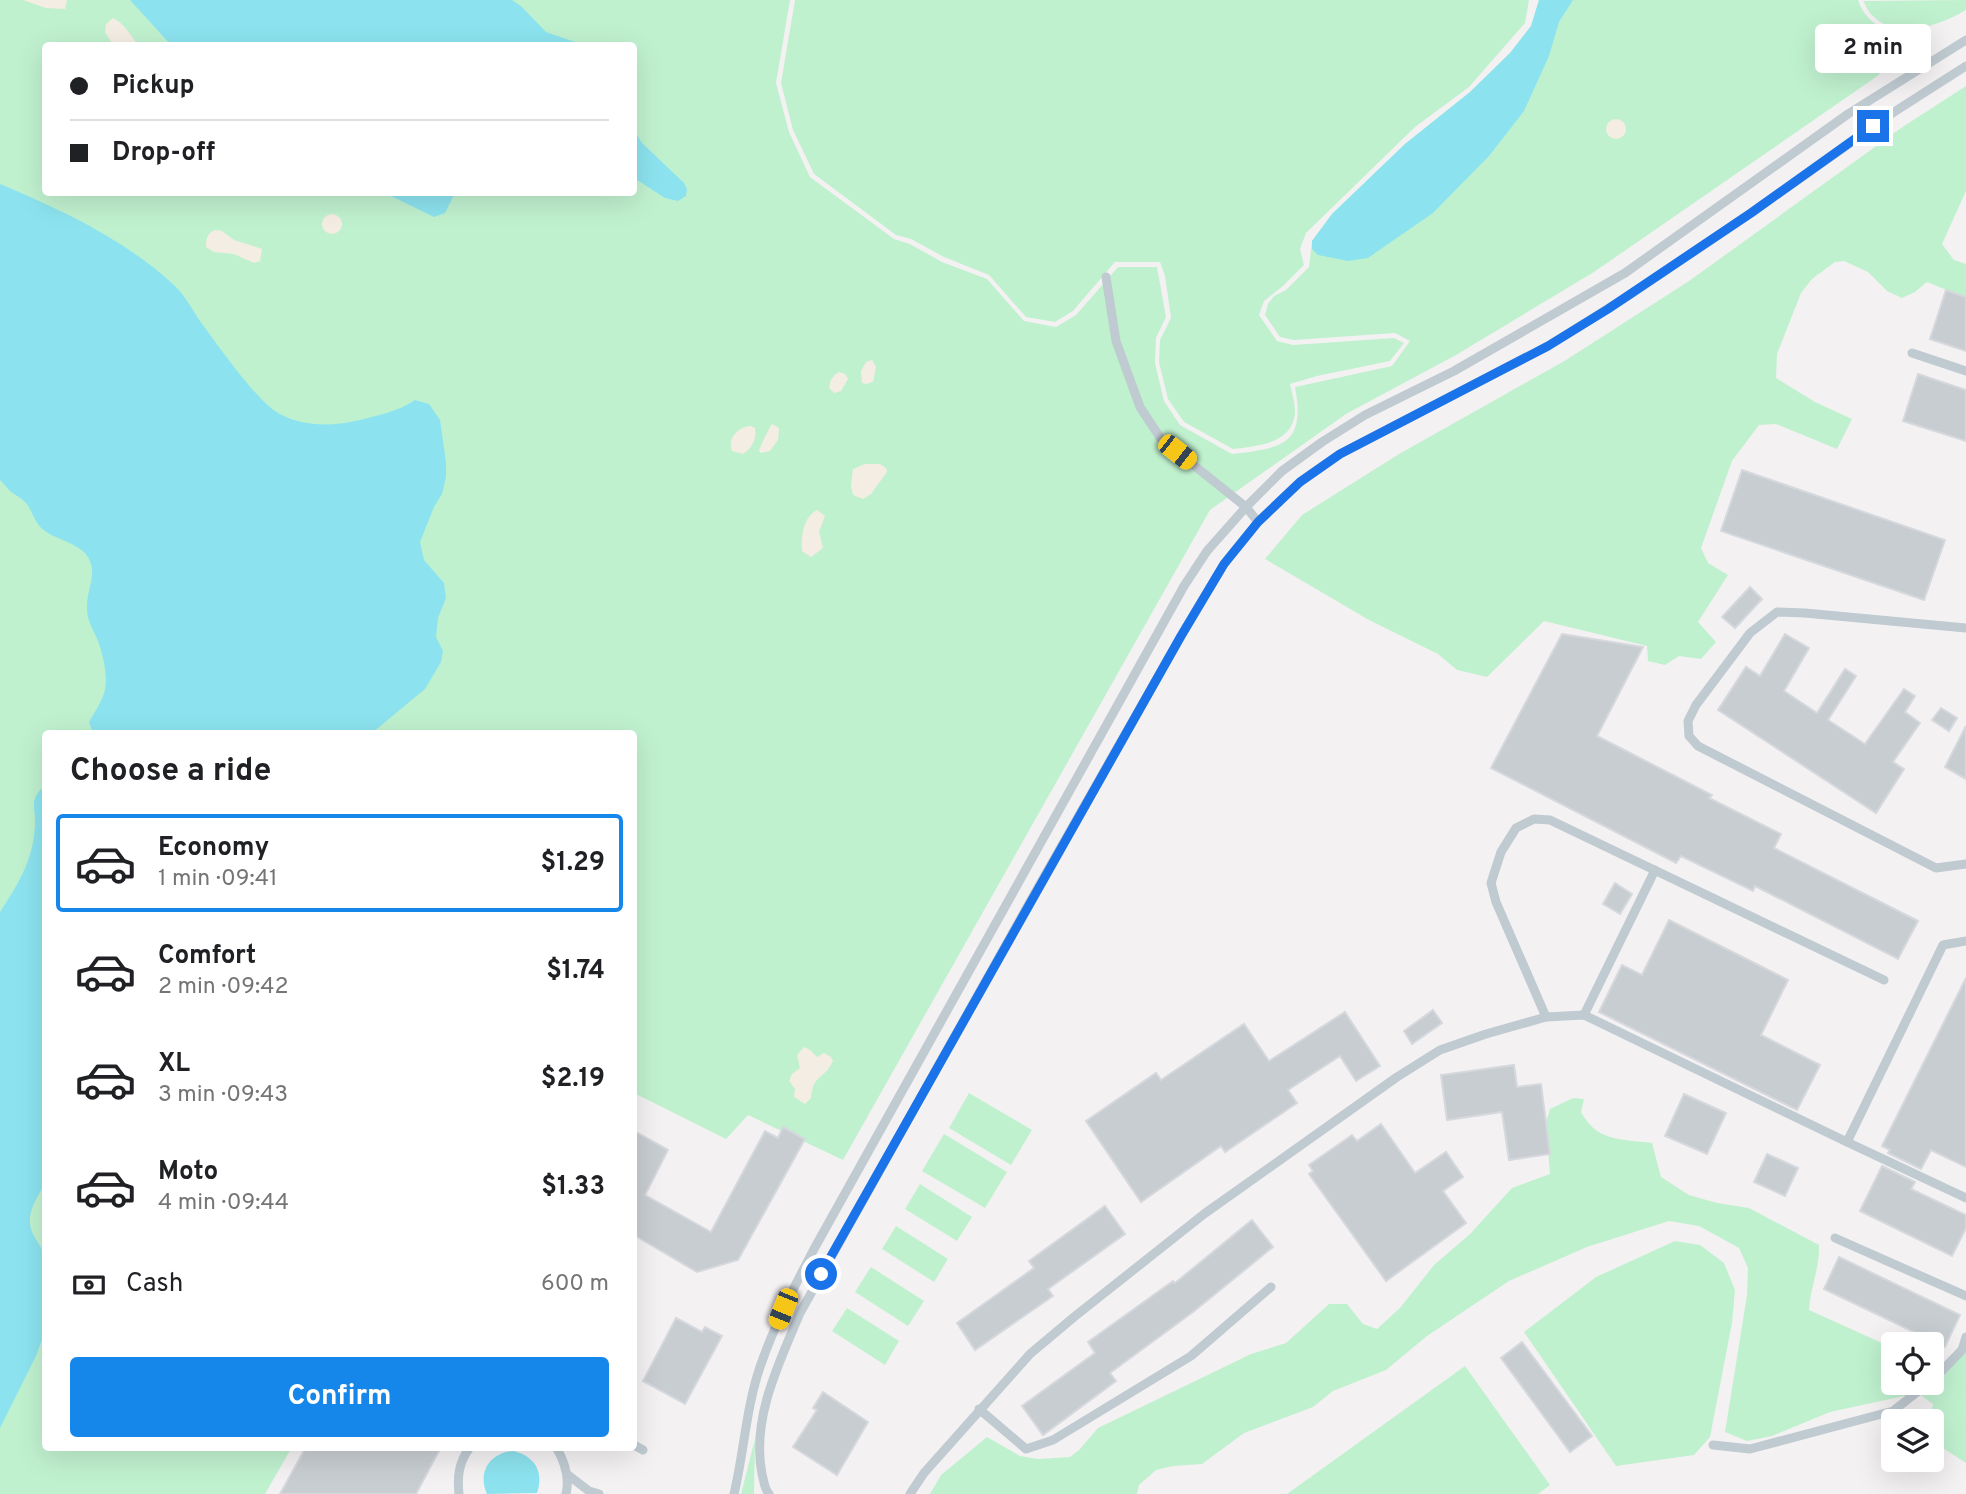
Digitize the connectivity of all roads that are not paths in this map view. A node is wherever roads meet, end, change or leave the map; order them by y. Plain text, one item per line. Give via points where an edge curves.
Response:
1 (1966, 40) edge
2 (1966, 66) edge
3 (1106, 277) dead end
4 (1912, 353) dead end
5 (1966, 371) edge
6 (1245, 507) junction
7 (1258, 522) junction
8 (1966, 628) edge
9 (1966, 864) edge
10 (1655, 870) junction
11 (1966, 942) edge
12 (1884, 980) dead end
13 (1584, 1015) junction
14 (1546, 1017) junction
15 (1847, 1142) junction
16 (1966, 1198) edge
17 (1835, 1238) dead end
18 (1271, 1287) dead end
19 (1966, 1296) edge
20 (1966, 1337) edge
21 (1944, 1369) edge
22 (1914, 1395) edge
23 (979, 1409) junction
24 (1713, 1444) dead end
25 (637, 1447) edge
26 (643, 1450) dead end
27 (467, 1451) edge
28 (558, 1451) edge
29 (568, 1475) junction
30 (459, 1494) edge
31 (566, 1494) edge
32 (599, 1494) edge
33 (734, 1494) edge
34 (769, 1494) edge
35 (910, 1494) edge

1 - 6 lane via 1849,114 1625,273 1322,442 1282,471
2 - 7 lane via 1571,332 1340,454 1300,482
3 - 6 lane via 1116,341 1140,407 1161,439
4 - 5 lane
6 - 7 lane
6 - 33 lane via 1184,586 814,1249 760,1368
7 - 34 lane via 1224,564 1181,636 800,1314 776,1371 763,1419 760,1461
8 - 9 lane via 1777,612 1750,634 1688,721 1689,736 1698,746 1861,831 1936,869
10 - 12 lane
10 - 13 lane
10 - 14 lane via 1550,820 1534,819 1516,828 1501,852 1491,883
11 - 15 lane via 1943,945
13 - 14 lane
13 - 15 lane
14 - 23 lane via 1440,1050 1396,1077 1204,1214 1084,1308 1030,1354
15 - 16 lane
17 - 19 lane
18 - 23 lane via 1191,1356 1054,1440 1026,1449
20 - 21 lane via 1962,1350
22 - 24 lane via 1893,1411 1750,1449
23 - 35 lane
25 - 26 lane
27 - 30 lane via 457,1479
28 - 29 lane
29 - 31 lane
29 - 32 lane

